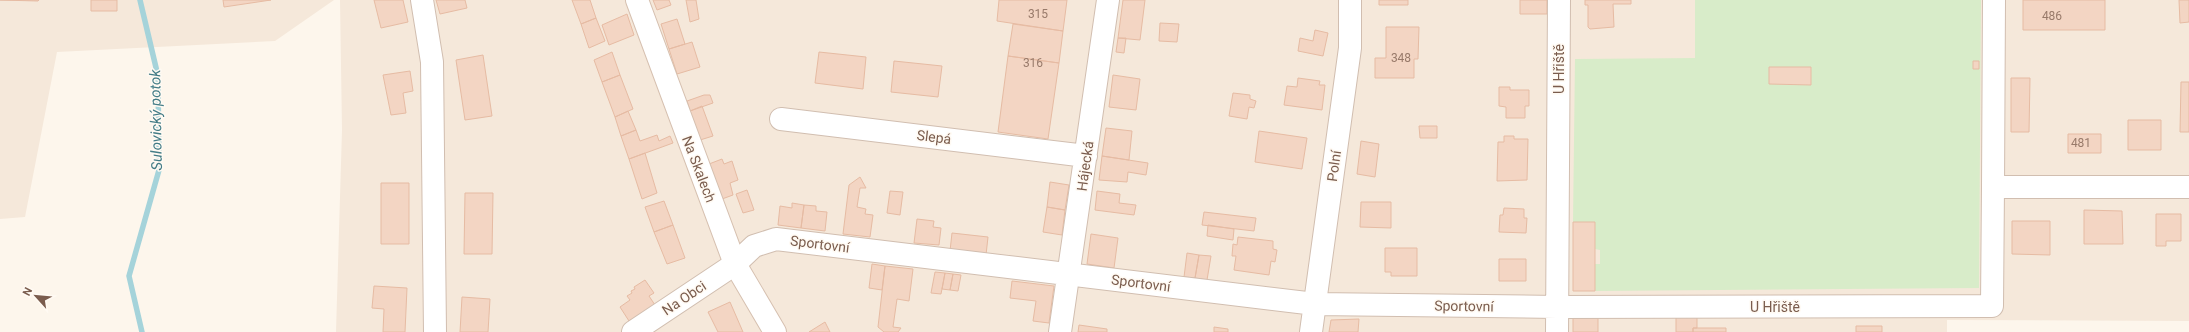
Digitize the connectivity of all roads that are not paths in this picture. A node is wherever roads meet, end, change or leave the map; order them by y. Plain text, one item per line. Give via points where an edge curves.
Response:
1 (422, 0) edge
2 (637, 0) edge
3 (1108, 0) edge
4 (1350, 0) edge
5 (1560, 0) edge
6 (1994, 0) edge
7 (781, 119) dead end
8 (1086, 156) junction
9 (1993, 187) junction
10 (2189, 187) edge
11 (735, 264) junction
12 (1069, 275) junction
13 (1315, 304) junction
14 (1557, 307) junction
15 (435, 332) edge
16 (633, 332) edge
17 (776, 332) edge
18 (1060, 332) edge
19 (1311, 332) edge
20 (1557, 332) edge

1 - 15 street via 432,62
2 - 11 street, Na Skalech
3 - 8 street, Hájecká
4 - 13 street, Polní via 1350,48
5 - 14 street, U Hřiště
6 - 9 street
7 - 8 street, Slepá
8 - 12 street, Hájecká
9 - 10 street
9 - 14 street, U Hřiště via 1992,306
11 - 12 street, Sportovní via 754,246 776,239
11 - 16 street, Na Obci
11 - 17 street, Na Skalech
12 - 13 street, Sportovní
12 - 18 street, Hájecká
13 - 14 street, Sportovní
13 - 19 street, Polní
14 - 20 street, U Hřiště

